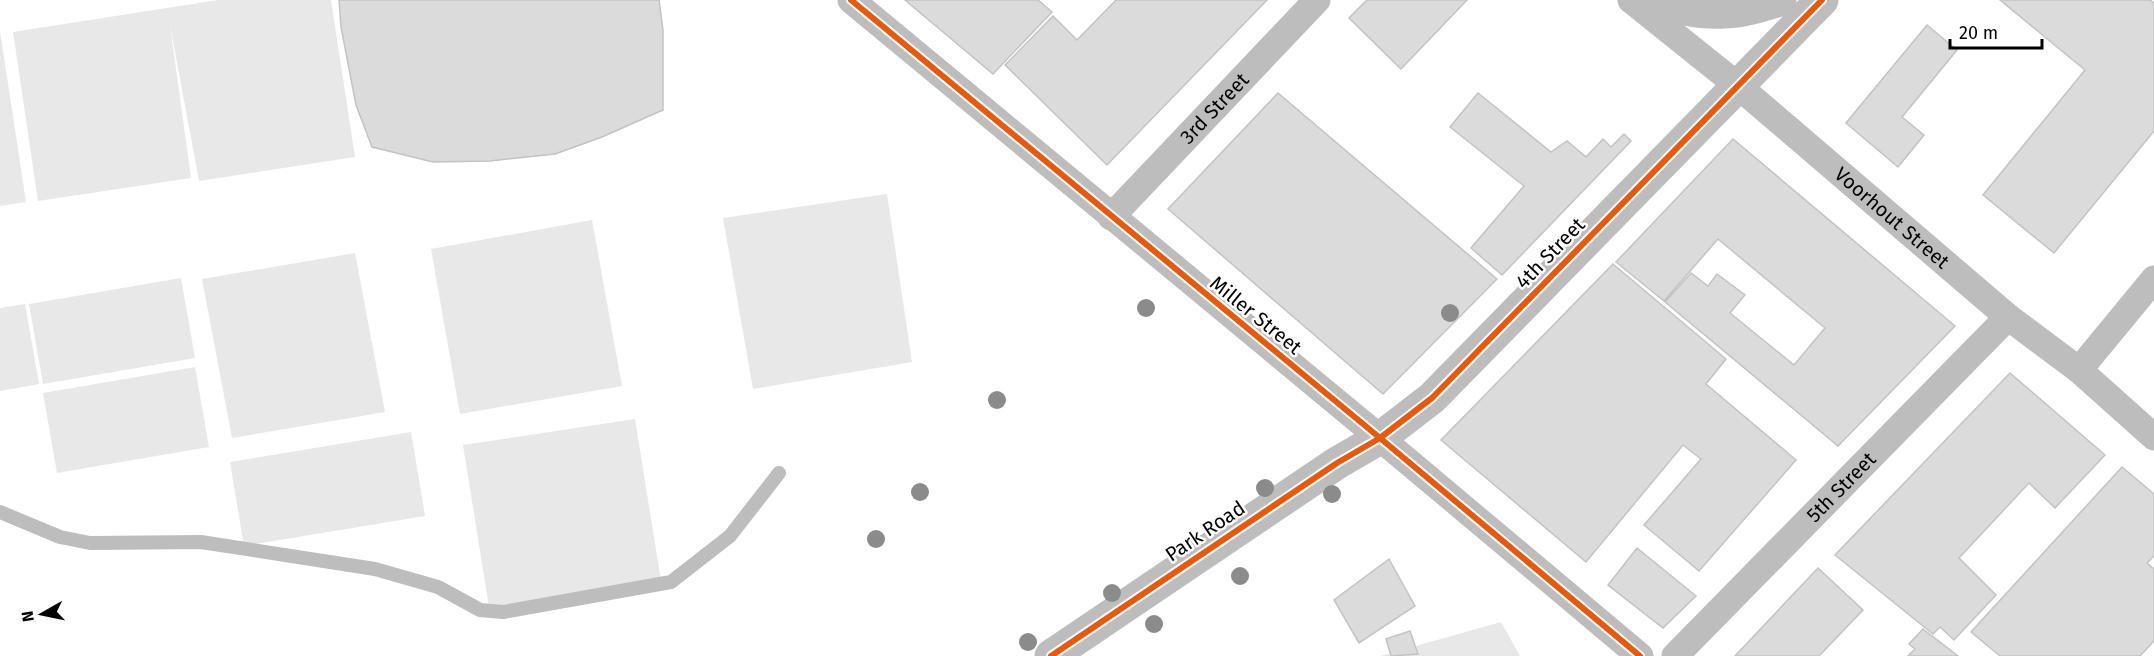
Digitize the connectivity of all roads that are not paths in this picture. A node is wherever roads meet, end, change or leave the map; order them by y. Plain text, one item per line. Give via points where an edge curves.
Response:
1 (851, 0) edge
2 (1317, 0) edge
3 (1631, 0) edge
4 (1649, 0) edge
5 (1780, 0) edge
6 (1822, 0) edge
7 (1737, 85) junction
8 (1111, 217) junction
9 (2154, 279) edge
10 (2008, 317) junction
11 (2079, 370) junction
12 (2154, 437) edge
13 (1380, 438) junction
14 (779, 473) dead end
15 (0, 512) edge
16 (1051, 656) edge
17 (1640, 656) edge
18 (1675, 656) edge

1 - 8 street, Miller Street
2 - 8 street, 3rd Street
3 - 7 street, Voorhout Street
4 - 5 street via 1724,13
6 - 7 street, 4th Street
7 - 10 street, Voorhout Street
7 - 13 street, 4th Street via 1432,398
8 - 13 street, Miller Street
9 - 11 street
10 - 11 street, Voorhout Street
10 - 18 street, 5th Street
11 - 12 street, Voorhout Street
13 - 16 street, Park Road via 1337,462
13 - 17 street, Miller Street
14 - 15 lane via 730,536 670,582 503,612 480,610 438,587 375,569 201,542 90,543 60,537

